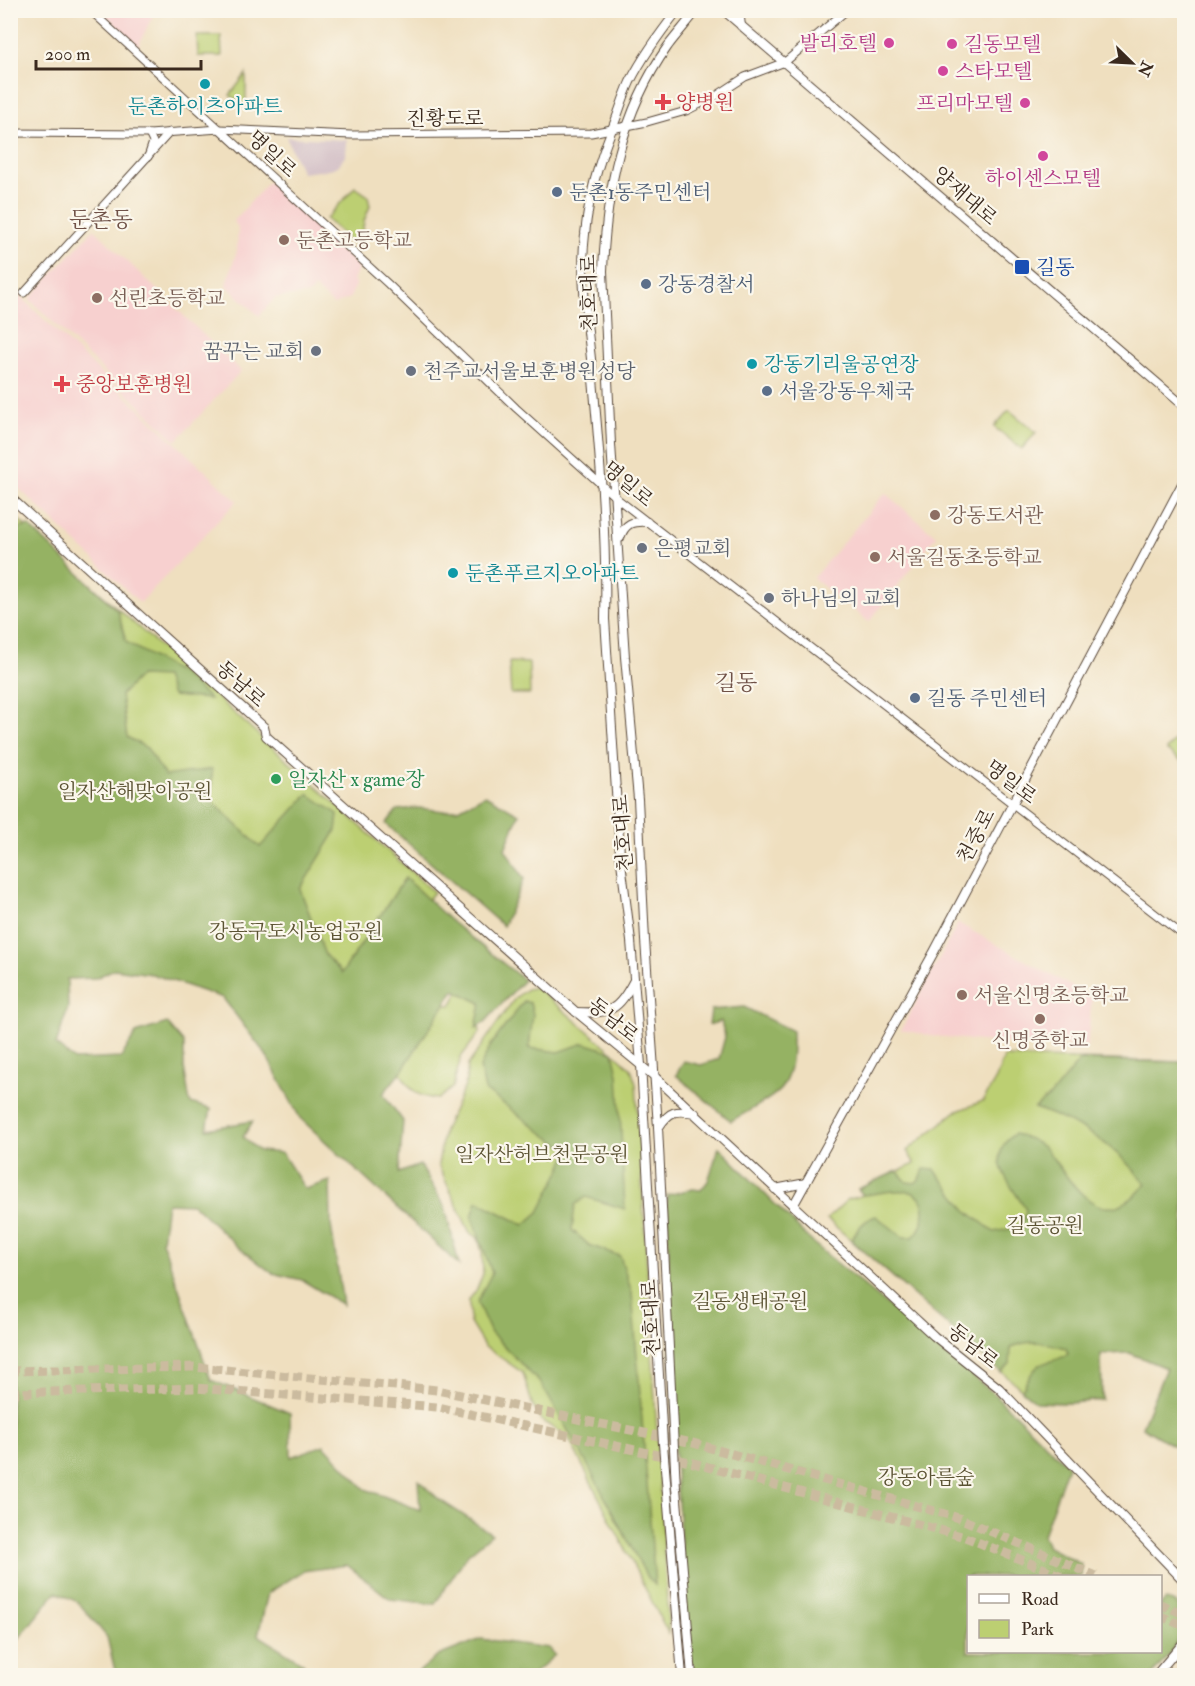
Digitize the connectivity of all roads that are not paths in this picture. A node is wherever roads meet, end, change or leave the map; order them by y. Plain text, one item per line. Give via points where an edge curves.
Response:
1 (90, 10) edge
2 (678, 10) edge
3 (697, 10) edge
4 (723, 10) edge
5 (739, 10) edge
6 (847, 10) edge
7 (741, 26) junction
8 (785, 62) junction
9 (628, 126) junction
10 (613, 128) junction
11 (220, 129) junction
12 (170, 132) junction
13 (10, 133) edge
14 (149, 134) junction
15 (147, 159) junction
16 (24, 293) dead end
17 (1185, 406) edge
18 (1185, 480) edge
19 (600, 484) junction
20 (10, 497) edge
21 (615, 497) junction
22 (647, 522) junction
23 (619, 544) junction
24 (1012, 804) junction
25 (1185, 936) edge
26 (634, 979) junction
27 (576, 1012) junction
28 (641, 1065) junction
29 (655, 1077) junction
30 (695, 1113) junction
31 (658, 1127) junction
32 (806, 1183) junction
33 (775, 1189) junction
34 (793, 1206) junction
35 (1185, 1581) edge
36 (1185, 1642) edge
37 (682, 1676) edge
38 (692, 1676) edge
39 (1155, 1676) edge

1 - 11 street, 명일로
2 - 10 main road, 천호대로 via 637,68
3 - 9 main road, 천호대로 via 650,76
4 - 7 main road, 양재대로
5 - 7 main road
6 - 8 street, 진황도로
7 - 8 main road, 양재대로
8 - 9 street, 진황도로 via 745,77 687,111
8 - 17 main road, 양재대로
9 - 10 street, 진황도로
9 - 21 main road, 천호대로 via 612,182 603,271
10 - 11 street, 진황도로 via 591,133 441,135
10 - 19 main road, 천호대로 via 592,184 584,235 583,284
11 - 12 street, 진황도로
11 - 19 street, 명일로
12 - 14 street, 진황도로
12 - 15 street
13 - 14 street, 진황도로
14 - 15 street via 153,142
15 - 16 street
18 - 24 main road, 천중로
19 - 21 street, 명일로
19 - 26 main road, 천호대로 via 620,854
20 - 27 main road, 동남로 via 264,727 266,736
21 - 22 street, 명일로
21 - 23 main road, 천호대로
22 - 23 main road via 629,523
22 - 24 street, 명일로
23 - 29 main road, 천호대로
24 - 25 street, 명일로
24 - 32 main road, 천중로
26 - 27 main road via 616,1006 597,1013
26 - 28 main road, 천호대로
27 - 28 main road, 동남로
28 - 29 main road, 동남로
28 - 37 main road, 천호대로 via 663,1444
29 - 30 main road, 동남로
29 - 31 main road, 천호대로
30 - 31 main road via 671,1113
30 - 33 main road, 동남로
31 - 38 main road, 천호대로 via 676,1477
32 - 33 main road
32 - 34 main road, 천중로
33 - 34 main road, 동남로
34 - 35 main road, 동남로 via 934,1336 999,1388
36 - 39 main road

